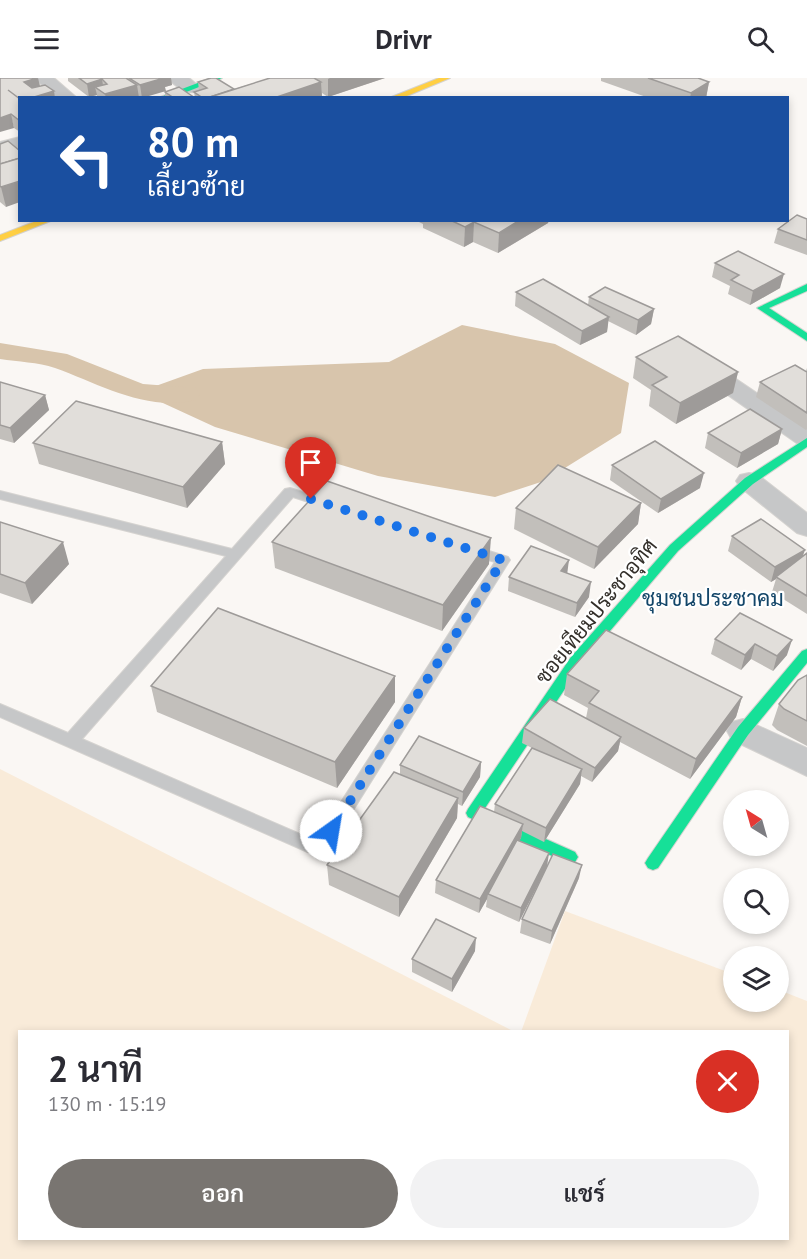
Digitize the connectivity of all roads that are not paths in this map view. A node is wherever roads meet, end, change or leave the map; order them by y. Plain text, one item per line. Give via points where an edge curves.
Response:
1 (43, 78) edge
2 (177, 78) edge
3 (218, 78) edge
4 (446, 78) edge
5 (192, 88) junction
6 (66, 96) edge
7 (168, 96) edge
8 (398, 96) edge
9 (18, 143) edge
10 (0, 148) edge
11 (44, 222) edge
12 (0, 238) edge
13 (807, 287) edge
14 (807, 338) edge
15 (685, 355) edge
16 (807, 440) edge
17 (749, 481) junction
18 (0, 495) edge
19 (346, 510) edge
20 (807, 527) edge
21 (458, 546) edge
22 (235, 554) junction
23 (807, 654) edge
24 (0, 710) edge
25 (743, 731) junction
26 (71, 741) junction
27 (807, 763) edge
28 (570, 857) dead end
29 (653, 863) dead end

1 - 6 street
2 - 5 street
3 - 5 street
4 - 8 street
5 - 7 street
9 - 10 street
11 - 12 street
13 - 14 street via 762,308
15 - 16 street
16 - 17 street, ซอยเทียมประชาอุทิศ
17 - 20 street
17 - 28 street, ซอยเทียมประชาอุทิศ via 674,548 576,661 473,813
18 - 22 lane
19 - 22 lane via 290,492
21 - 26 lane via 503,560 319,850
22 - 26 lane
23 - 25 street
24 - 26 lane
25 - 27 street
25 - 29 street

